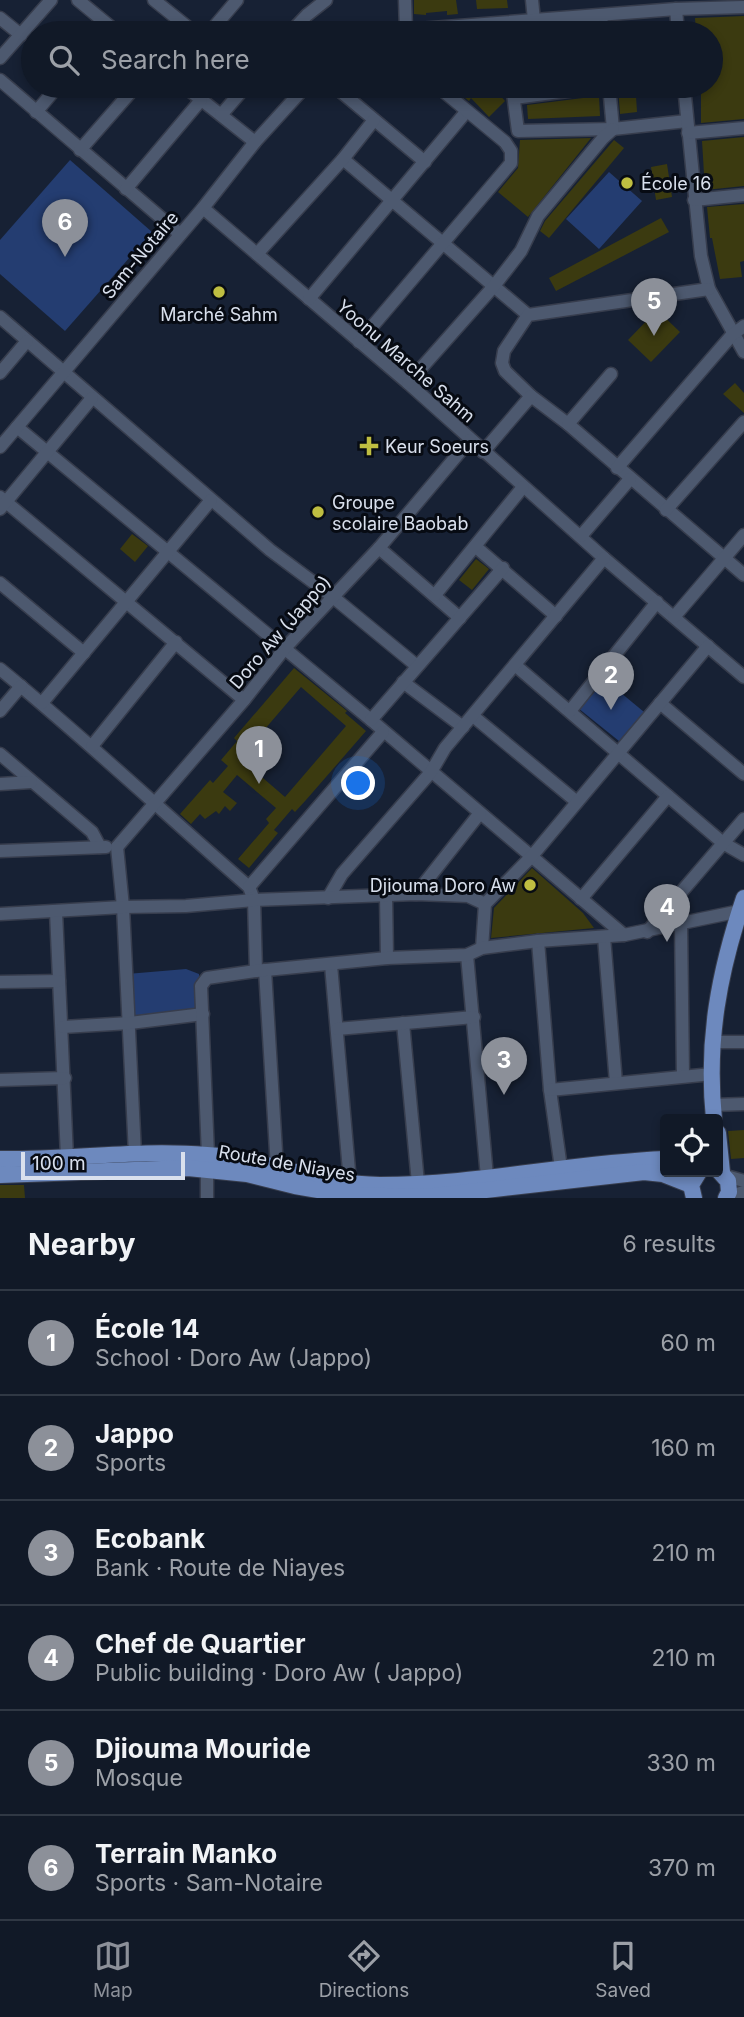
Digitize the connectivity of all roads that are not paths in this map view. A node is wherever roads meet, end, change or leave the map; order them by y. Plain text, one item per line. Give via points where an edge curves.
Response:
1 (51, 0) edge
2 (154, 0) edge
3 (237, 0) edge
4 (326, 0) edge
5 (405, 0) edge
6 (532, 0) edge
7 (86, 2) edge
8 (658, 5) edge
9 (744, 7) edge
10 (676, 9) junction
11 (601, 16) junction
12 (0, 18) edge
13 (534, 20) junction
14 (33, 21) edge
15 (102, 21) edge
16 (180, 21) edge
17 (219, 21) edge
18 (301, 21) edge
19 (406, 21) edge
20 (530, 21) edge
21 (602, 21) edge
22 (677, 21) edge
23 (21, 35) joint
24 (0, 58) edge
25 (0, 80) edge
26 (48, 98) edge
27 (126, 98) edge
28 (199, 98) edge
29 (236, 98) edge
30 (295, 98) edge
31 (348, 98) edge
32 (450, 98) edge
33 (514, 98) edge
34 (609, 98) edge
35 (685, 98) edge
36 (201, 100) junction
37 (36, 112) junction
38 (466, 112) junction
39 (221, 115) junction
40 (374, 120) junction
41 (688, 127) junction
42 (744, 128) edge
43 (613, 129) junction
44 (518, 131) junction
45 (255, 142) junction
46 (505, 142) junction
47 (80, 150) junction
48 (343, 159) junction
49 (425, 162) junction
50 (126, 188) junction
51 (744, 195) edge
52 (394, 199) junction
53 (694, 200) junction
54 (203, 208) junction
55 (180, 234) junction
56 (443, 241) junction
57 (257, 254) junction
58 (495, 286) junction
59 (709, 289) junction
60 (309, 299) junction
61 (528, 315) junction
62 (0, 317) edge
63 (744, 326) edge
64 (732, 335) junction
65 (27, 341) junction
66 (359, 342) junction
67 (744, 352) edge
68 (0, 373) edge
69 (63, 373) junction
70 (611, 374) dead end
71 (408, 383) junction
72 (531, 396) junction
73 (92, 398) junction
74 (744, 422) edge
75 (568, 424) junction
76 (18, 427) junction
77 (470, 440) junction
78 (0, 447) edge
79 (48, 452) junction
80 (483, 452) junction
81 (617, 468) junction
82 (630, 479) junction
83 (523, 487) junction
84 (211, 500) junction
85 (2, 503) edge
86 (666, 509) junction
87 (744, 535) edge
88 (580, 536) junction
89 (476, 547) junction
90 (379, 548) junction
91 (168, 551) junction
92 (604, 558) junction
93 (724, 558) junction
94 (503, 568) junction
95 (744, 575) edge
96 (0, 583) edge
97 (435, 595) junction
98 (333, 597) junction
99 (127, 601) junction
100 (657, 602) junction
101 (556, 616) junction
102 (674, 617) junction
103 (460, 618) junction
104 (176, 642) junction
105 (708, 646) junction
106 (285, 648) junction
107 (84, 653) junction
108 (515, 665) junction
109 (416, 666) junction
110 (0, 669) edge
111 (744, 677) edge
112 (403, 682) junction
113 (21, 686) junction
114 (244, 700) junction
115 (42, 703) junction
116 (660, 703) junction
117 (0, 711) edge
118 (570, 711) junction
119 (473, 716) junction
120 (371, 720) junction
121 (463, 727) junction
122 (383, 732) junction
123 (92, 746) junction
124 (619, 753) junction
125 (0, 754) edge
126 (431, 772) junction
127 (744, 774) edge
128 (31, 782) junction
129 (0, 784) edge
130 (668, 796) junction
131 (576, 802) junction
132 (155, 803) junction
133 (480, 813) junction
134 (744, 819) edge
135 (723, 842) junction
136 (117, 847) junction
137 (100, 848) junction
138 (0, 851) edge
139 (744, 855) edge
140 (532, 856) junction
141 (251, 893) junction
142 (416, 894) junction
143 (386, 897) junction
144 (328, 898) junction
145 (581, 899) junction
146 (485, 904) junction
147 (742, 904) edge
148 (123, 907) junction
149 (56, 912) junction
150 (0, 914) edge
151 (681, 924) junction
152 (647, 932) junction
153 (624, 935) junction
154 (604, 937) junction
155 (538, 941) junction
156 (482, 948) junction
157 (467, 955) junction
158 (387, 958) junction
159 (331, 965) junction
160 (261, 970) junction
161 (59, 981) junction
162 (0, 982) edge
163 (203, 1014) junction
164 (474, 1017) junction
165 (130, 1023) junction
166 (403, 1023) junction
167 (63, 1027) junction
168 (337, 1029) junction
169 (712, 1042) junction
170 (744, 1042) edge
171 (712, 1074) junction
172 (683, 1076) junction
173 (65, 1078) junction
174 (0, 1080) edge
175 (616, 1083) junction
176 (550, 1090) junction
177 (744, 1104) edge
178 (713, 1114) edge
179 (716, 1114) edge
180 (135, 1154) junction
181 (67, 1157) junction
182 (0, 1158) edge
183 (660, 1159) edge
184 (208, 1162) junction
185 (276, 1168) junction
186 (561, 1168) junction
187 (723, 1173) edge
188 (0, 1175) edge
189 (723, 1175) edge
190 (487, 1177) junction
191 (744, 1181) edge
192 (350, 1182) junction
193 (418, 1183) junction
194 (695, 1185) edge
195 (744, 1192) edge
196 (207, 1198) edge
197 (399, 1198) edge
198 (726, 1198) edge

1 - 14 street
2 - 16 street
3 - 17 street
4 - 18 street
5 - 19 street
6 - 13 street
7 - 15 street
8 - 10 street
8 - 11 street
9 - 10 street
10 - 22 street
11 - 13 street
11 - 21 street
12 - 23 street
13 - 20 street
23 - 24 street
25 - 37 street
26 - 37 street
27 - 47 street
28 - 36 street
29 - 39 street
30 - 45 street, Sam-Notaire
31 - 40 street
32 - 38 street
33 - 44 street
34 - 43 street
35 - 41 street
36 - 39 street
36 - 50 street
37 - 47 street
38 - 46 street
38 - 49 street
39 - 45 street
40 - 48 street
40 - 49 street
41 - 42 street
41 - 43 street
41 - 53 street
43 - 44 street
43 - 58 street via 538,216 521,251
44 - 46 street
45 - 54 street, Sam-Notaire
46 - 56 street via 512,153 507,170
47 - 50 street
48 - 52 street
48 - 57 street
49 - 52 street
50 - 55 street
51 - 53 street
52 - 56 street
52 - 60 street
53 - 59 street
54 - 55 street, Sam-Notaire
54 - 57 street, Yoonu Marche Sahm
55 - 69 street, Sam-Notaire
56 - 58 street
56 - 66 street
57 - 60 street, Yoonu Marche Sahm
58 - 61 street
58 - 71 street
59 - 61 street
59 - 64 street
60 - 66 street, Yoonu Marche Sahm
61 - 72 street via 504,351 502,363
62 - 65 street
63 - 64 street
64 - 67 street
64 - 81 street
65 - 68 street
65 - 69 street
66 - 71 street, Yoonu Marche Sahm
69 - 73 street
69 - 76 street, Sam-Notaire
70 - 75 street
71 - 77 street, Yoonu Marche Sahm
72 - 75 street
72 - 80 street
73 - 79 street
73 - 84 street
74 - 86 street
75 - 81 street
76 - 78 street, Sam-Notaire
76 - 79 street
77 - 80 street, Yoonu Marche Sahm
77 - 90 street, Doro Aw (Jappo)
79 - 85 street
79 - 91 street
80 - 83 street, Yoonu Marche Sahm
81 - 82 street
82 - 86 street
82 - 88 street
83 - 88 street, Yoonu Marche Sahm
83 - 89 street
84 - 91 street
84 - 98 street
85 - 99 street
86 - 93 street
87 - 93 street
88 - 92 street, Yoonu Marche Sahm
89 - 94 street
89 - 97 street
90 - 97 street
90 - 98 street, Doro Aw (Jappo)
91 - 99 street
91 - 106 street
92 - 100 street, Yoonu Marche Sahm
92 - 101 street
93 - 95 street
93 - 102 street
94 - 101 street
94 - 103 street
96 - 107 street
97 - 103 street
98 - 106 street, Doro Aw (Jappo)
98 - 109 street
99 - 104 street
99 - 107 street
100 - 102 street, Yoonu Marche Sahm
100 - 118 street
101 - 108 street
102 - 105 street, Yoonu Marche Sahm
103 - 109 street
104 - 114 street
104 - 123 street
105 - 111 street, Yoonu Marche Sahm
105 - 116 street
106 - 114 street, Doro Aw (Jappo)
106 - 120 street
107 - 115 street
108 - 118 street
108 - 119 street
109 - 112 street
110 - 113 street
112 - 120 street
112 - 121 street
113 - 115 street
113 - 117 street
114 - 132 street, Doro Aw (Jappo)
115 - 123 street
116 - 124 street
116 - 127 street
118 - 124 street
119 - 121 street
119 - 131 street
120 - 122 street
121 - 126 street
122 - 126 street
122 - 141 street
123 - 132 street
124 - 130 street
124 - 131 street
125 - 128 street
126 - 133 street
126 - 144 street via 342,874
128 - 129 street
128 - 137 street via 92,832
130 - 135 street
130 - 145 street
131 - 140 street
132 - 136 street, Doro Aw (Jappo)
132 - 141 street
133 - 140 street
133 - 142 street
134 - 135 street
135 - 139 street
135 - 152 street
136 - 137 street
136 - 148 street
137 - 138 street
140 - 145 street
140 - 146 street
141 - 144 street
141 - 148 street via 186,906
141 - 160 street
142 - 143 street
142 - 146 street via 468,896
143 - 144 street
143 - 158 street
145 - 153 street
146 - 156 street
147 - 151 street
147 - 169 main road via 721,974
148 - 149 street
148 - 165 street
149 - 150 street
149 - 161 street
151 - 152 street
151 - 172 street
152 - 153 street
153 - 154 street
154 - 155 street
154 - 175 street
155 - 156 street
155 - 176 street
156 - 157 street
157 - 158 street
157 - 164 street
158 - 159 street
159 - 160 street
159 - 168 street
160 - 163 street via 203,980
160 - 185 street
161 - 162 street
161 - 167 street
163 - 165 street
163 - 184 street
164 - 166 street
164 - 190 street
165 - 167 street
165 - 180 street
166 - 168 street
166 - 193 street
167 - 173 street
168 - 192 street
169 - 170 street
169 - 171 main road
171 - 172 street
171 - 178 main road
172 - 175 street
173 - 174 street
173 - 181 street
175 - 176 street
176 - 186 street
177 - 179 street
180 - 181 main road, Route de Niayes
180 - 184 main road, Route de Niayes
181 - 182 main road, Route de Niayes
183 - 186 main road, Route de Niayes
184 - 185 main road, Route de Niayes
184 - 188 main road, Route de Niayes via 188,1168
184 - 196 street
184 - 197 main road, Route de Niayes via 295,1186
185 - 192 main road, Route de Niayes
186 - 190 main road, Route de Niayes
187 - 191 street
189 - 198 main road via 729,1186
190 - 193 main road, Route de Niayes
192 - 193 main road, Route de Niayes
194 - 197 main road, Route de Niayes via 644,1172
195 - 198 street

